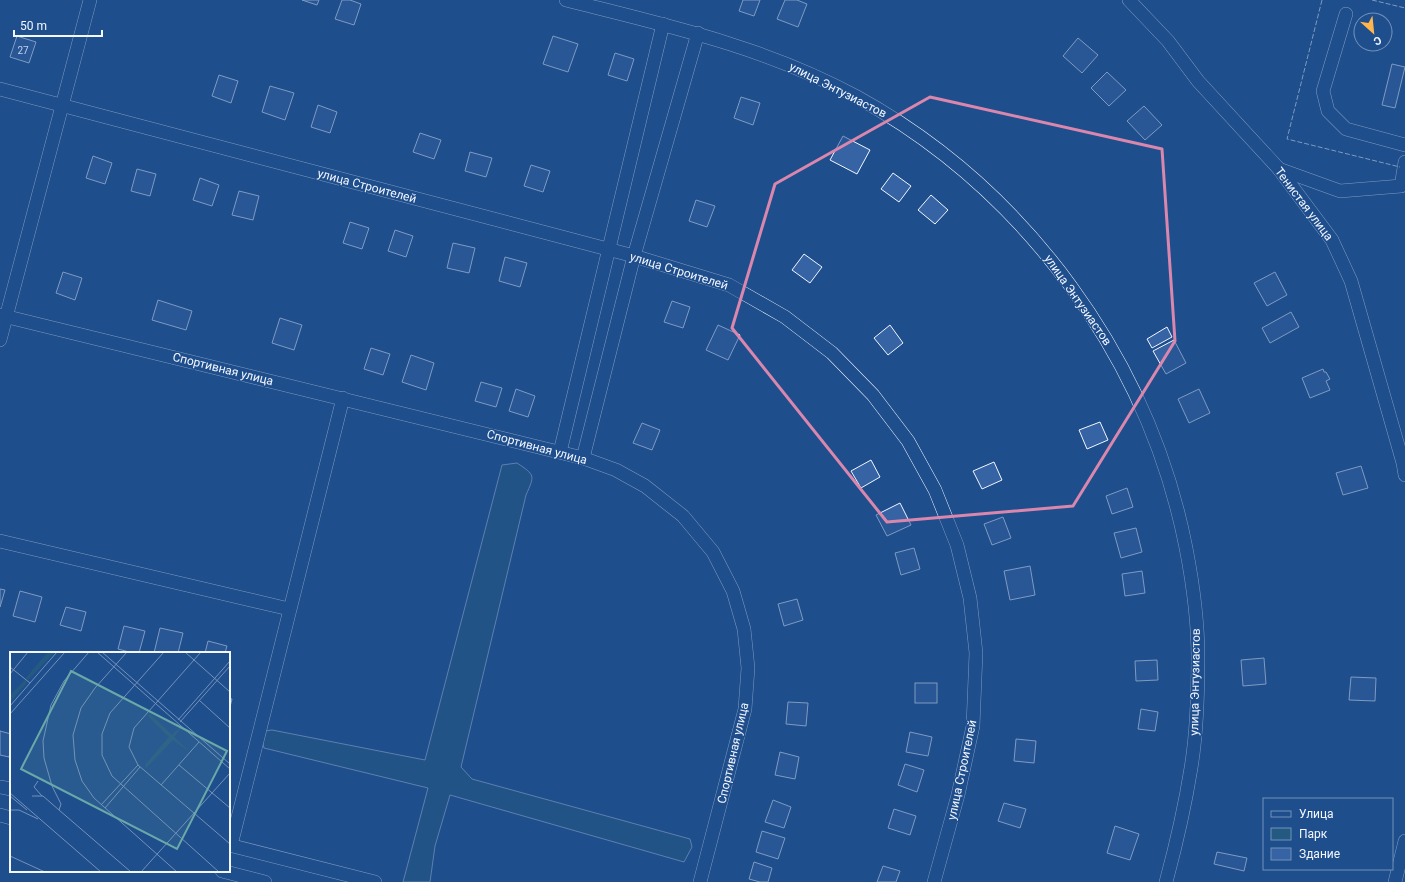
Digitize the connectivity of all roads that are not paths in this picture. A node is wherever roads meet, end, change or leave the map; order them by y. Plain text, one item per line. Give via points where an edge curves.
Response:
1 (90, 0) edge
2 (566, 0) edge
3 (1130, 0) edge
4 (1346, 14) dead end
5 (663, 24) junction
6 (698, 33) junction
7 (0, 89) edge
8 (62, 105) junction
9 (1405, 145) edge
10 (1405, 162) edge
11 (1279, 169) junction
12 (610, 250) junction
13 (634, 256) junction
14 (3, 316) edge
15 (0, 340) edge
16 (343, 398) junction
17 (560, 452) junction
18 (582, 458) junction
19 (1405, 475) edge
20 (0, 541) edge
21 (289, 609) junction
22 (0, 787) edge
23 (10, 790) edge
24 (0, 815) edge
25 (10, 818) edge
26 (1405, 841) edge
27 (230, 845) edge
28 (226, 872) edge
29 (265, 882) edge
30 (374, 882) edge
31 (700, 882) edge
32 (934, 882) edge
33 (1166, 882) edge
34 (1395, 882) edge

1 - 8 street
2 - 5 street, улица Энтузиастов
3 - 11 street, Тенистая улица via 1168,41 1198,81
4 - 9 street via 1323,91 1328,111 1346,129
5 - 6 street, улица Энтузиастов
5 - 12 street
6 - 13 street
6 - 33 street, улица Энтузиастов via 817,77 890,117 951,160 1001,204 1053,262 1096,322 1116,356 1154,436 1170,482 1183,534 1196,615 1197,712 1192,767
7 - 8 street, улица Строителей
8 - 12 street, улица Строителей
8 - 14 street
10 - 11 street via 1401,186 1340,191
11 - 19 street, Тенистая улица via 1332,240 1350,280
12 - 13 street, улица Строителей
12 - 17 street
13 - 18 street
13 - 32 street, улица Строителей via 729,286 785,317 832,353 878,400 908,440 935,490 957,545 970,598 976,652 973,726 958,795
14 - 15 street
14 - 16 street, Спортивная улица
16 - 17 street, Спортивная улица
16 - 21 street
17 - 18 street, Спортивная улица
18 - 31 street, Спортивная улица via 616,470 645,486 683,516 713,552 733,591 744,629 748,668 745,709
20 - 21 street
21 - 27 street
22 - 23 street
24 - 25 street
26 - 34 street
27 - 30 street
28 - 29 street

